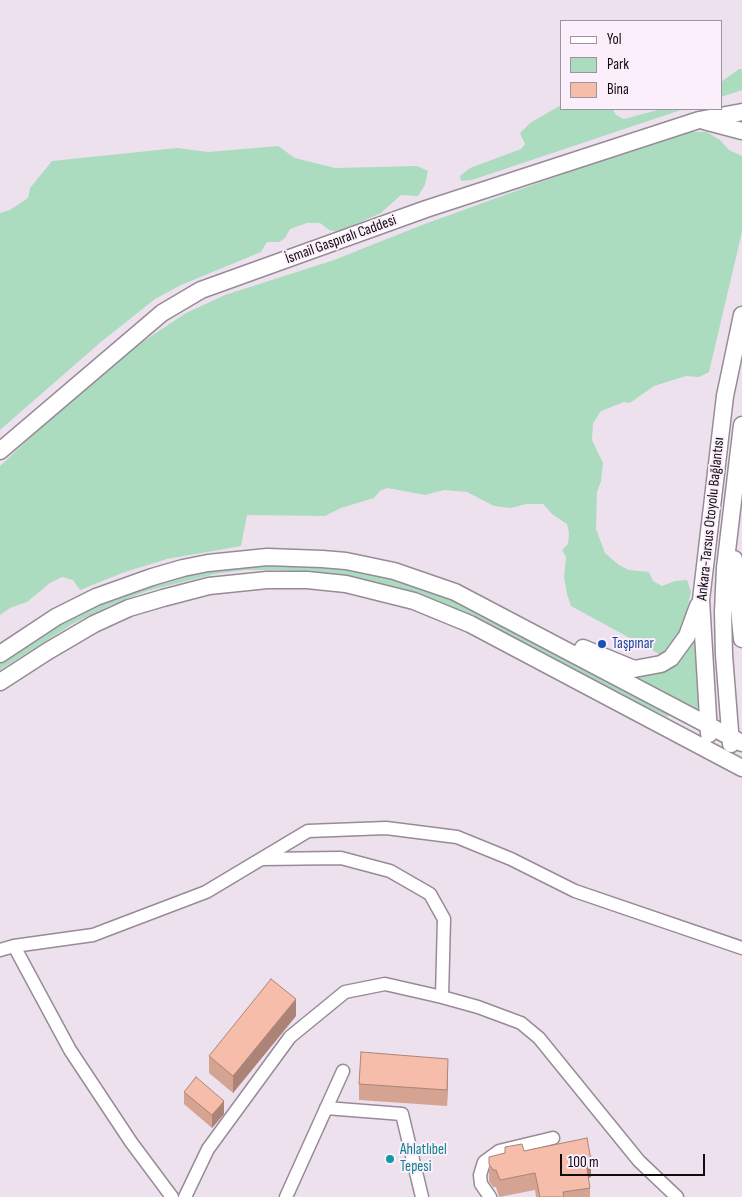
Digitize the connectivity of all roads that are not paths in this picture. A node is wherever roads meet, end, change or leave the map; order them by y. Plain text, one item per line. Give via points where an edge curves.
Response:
1 (737, 110) edge
2 (699, 120) junction
3 (742, 131) edge
4 (742, 315) edge
5 (742, 425) edge
6 (0, 451) edge
7 (731, 514) junction
8 (701, 600) junction
9 (478, 603) junction
10 (742, 639) edge
11 (0, 654) edge
12 (0, 682) edge
13 (709, 725) junction
14 (736, 740) edge
15 (708, 750) junction
16 (737, 766) edge
17 (261, 859) junction
18 (14, 946) junction
19 (742, 948) edge
20 (0, 950) edge
21 (442, 998) junction
22 (343, 1071) dead end
23 (326, 1108) junction
24 (552, 1138) dead end
25 (172, 1197) edge
26 (186, 1197) edge
27 (286, 1197) edge
28 (422, 1197) edge
29 (490, 1197) edge
30 (677, 1197) edge

1 - 2 main road, İsmail Gaspıralı Caddesi
2 - 3 main road
2 - 6 main road, İsmail Gaspıralı Caddesi via 426,209 201,290 162,313
4 - 8 main road, Ankara-Tarsus Otoyolu Bağlantısı via 725,396
5 - 7 main road, Ankara-Tarsus Otoyolu Bağlantısı
7 - 10 main road
7 - 14 main road, Ankara-Tarsus Otoyolu Bağlantısı via 723,612 724,655
8 - 9 main road via 687,636 671,658 661,664 634,669
8 - 13 main road, Ankara-Tarsus Otoyolu Bağlantısı
9 - 11 main road via 439,585 371,566 298,558 228,560 160,574 96,597 50,621
9 - 13 main road
12 - 15 main road via 71,636 130,608 209,586 267,580 316,581 379,591 442,611
13 - 14 main road
13 - 15 main road, Ankara-Tarsus Otoyolu Bağlantısı
14 - 16 main road, Ankara-Tarsus Otoyolu Bağlantısı
15 - 16 main road
17 - 18 lane via 206,892 92,935
17 - 19 lane via 308,831 386,828 457,837 575,891
17 - 21 lane via 341,858 390,871 430,894 444,918
18 - 20 lane
18 - 25 lane via 70,1050
21 - 26 lane via 385,984 344,992 290,1036 208,1149
21 - 30 lane via 478,1006 521,1023 539,1038 639,1161
22 - 23 lane
23 - 27 lane
23 - 28 lane via 402,1114
24 - 29 lane via 499,1151 484,1162 481,1184

